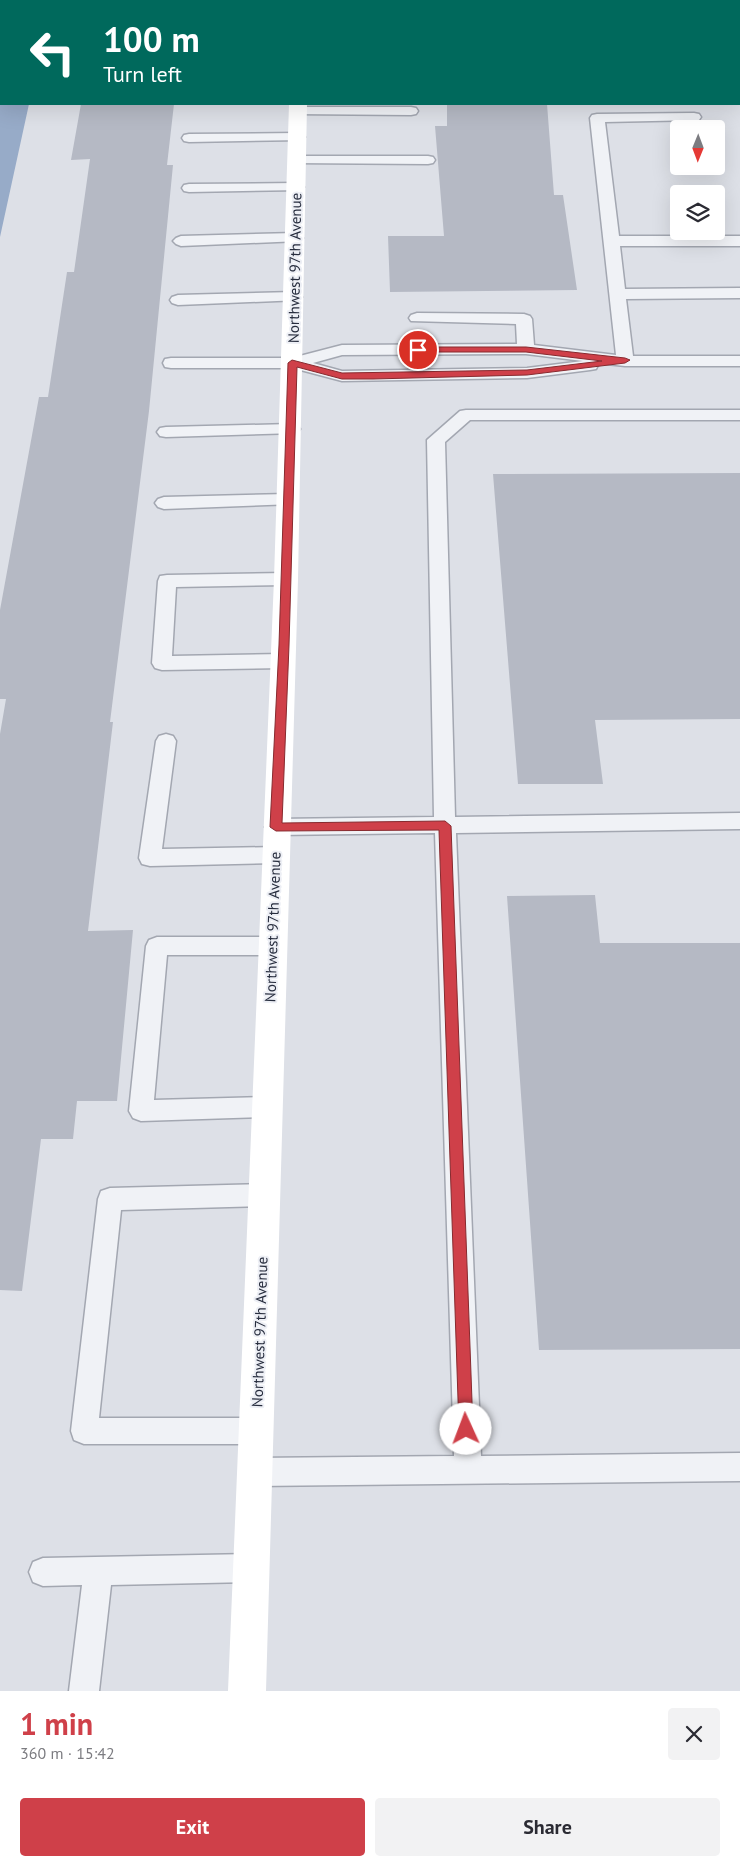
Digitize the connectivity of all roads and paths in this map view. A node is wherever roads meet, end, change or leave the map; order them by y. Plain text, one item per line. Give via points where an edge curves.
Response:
1 (411, 111) dead end
2 (694, 118) dead end
3 (189, 138) dead end
4 (298, 140) edge
5 (428, 160) dead end
6 (189, 188) dead end
7 (295, 238) junction
8 (181, 240) dead end
9 (612, 241) junction
10 (740, 241) edge
11 (740, 292) edge
12 (619, 294) junction
13 (294, 297) junction
14 (178, 300) dead end
15 (417, 318) dead end
16 (526, 350) junction
17 (625, 360) junction
18 (740, 361) edge
19 (171, 363) dead end
20 (292, 363) junction
21 (740, 415) edge
22 (291, 429) junction
23 (166, 432) dead end
24 (288, 500) junction
25 (164, 503) dead end
26 (286, 579) junction
27 (283, 661) junction
28 (166, 741) dead end
29 (740, 821) edge
30 (445, 826) junction
31 (276, 827) junction
32 (276, 855) junction
33 (273, 946) junction
34 (267, 1107) junction
35 (265, 1195) junction
36 (256, 1431) junction
37 (740, 1467) edge
38 (468, 1469) junction
39 (255, 1472) junction
40 (251, 1568) junction
41 (43, 1572) dead end
42 (98, 1572) junction
43 (84, 1691) edge
44 (247, 1691) edge

1 - 4 lane
2 - 9 lane via 597,118
3 - 4 lane
4 - 5 lane
4 - 6 lane
4 - 7 street, Northwest 97th Avenue
7 - 8 lane
7 - 13 street, Northwest 97th Avenue
9 - 10 lane
9 - 12 lane
11 - 12 lane
12 - 17 lane
13 - 14 lane
13 - 20 street, Northwest 97th Avenue
15 - 16 lane via 524,319
16 - 17 lane
16 - 20 lane via 342,350
17 - 18 lane
17 - 20 lane via 527,373 379,376 342,376
19 - 20 lane
20 - 22 street, Northwest 97th Avenue
21 - 30 lane via 466,415 436,440
22 - 23 lane
22 - 24 street, Northwest 97th Avenue
24 - 25 lane
24 - 26 street, Northwest 97th Avenue
26 - 27 street, Northwest 97th Avenue
26 - 27 lane via 167,581 162,663
27 - 31 street, Northwest 97th Avenue
28 - 32 lane via 150,858
29 - 30 lane
30 - 31 lane
30 - 38 lane
31 - 32 street, Northwest 97th Avenue
32 - 33 street, Northwest 97th Avenue
33 - 34 street, Northwest 97th Avenue
33 - 34 lane via 157,946 141,1111
34 - 35 street, Northwest 97th Avenue
35 - 36 street, Northwest 97th Avenue
35 - 36 lane via 110,1199 84,1431
36 - 39 street, Northwest 97th Avenue
37 - 38 lane
38 - 39 lane
39 - 40 street, Northwest 97th Avenue
40 - 42 lane
40 - 44 street, Northwest 97th Avenue
41 - 42 lane
42 - 43 lane

